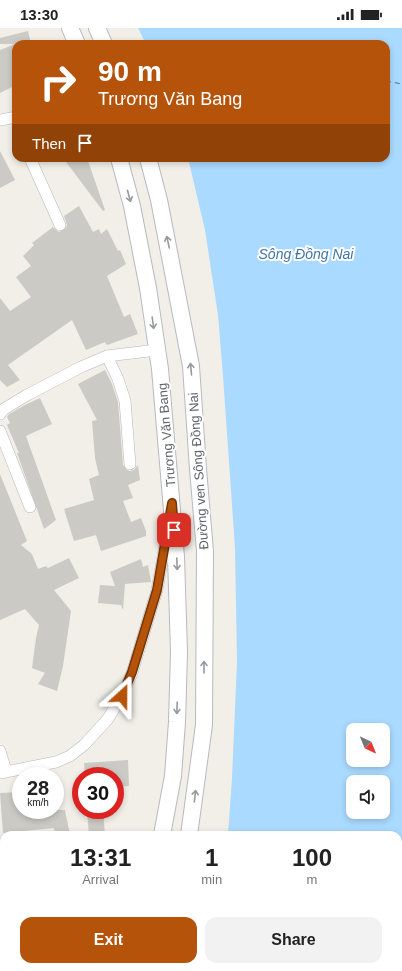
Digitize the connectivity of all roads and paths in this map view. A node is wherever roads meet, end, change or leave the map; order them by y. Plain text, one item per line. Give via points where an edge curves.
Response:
1 (70, 28) edge
2 (97, 28) edge
3 (75, 40) edge
4 (102, 40) edge
5 (0, 120) edge
6 (12, 121) edge
7 (32, 162) edge
8 (120, 162) edge
9 (149, 162) edge
10 (60, 225) dead end
11 (157, 350) junction
12 (107, 356) junction
13 (0, 414) edge
14 (0, 431) edge
15 (130, 464) dead end
16 (172, 503) junction
17 (30, 507) dead end
18 (0, 750) edge
19 (3, 772) edge
20 (163, 831) edge
21 (190, 831) edge

1 - 3 main road
2 - 4 main road
5 - 6 street
7 - 10 street
8 -> 11 main road, Trương Văn Bang via 144,265
21 -> 9 main road, Đường ven Sông Đồng Nai via 204,725 204,551 191,366 159,200
11 - 12 street
11 - 16 main road, Trương Văn Bang
12 - 13 street via 27,395
12 - 15 street via 125,401
14 - 17 street
16 - 19 street via 157,590 132,672 122,696 107,720 70,756 56,762
16 -> 20 main road, Trương Văn Bang via 179,660 173,776
18 - 19 street

